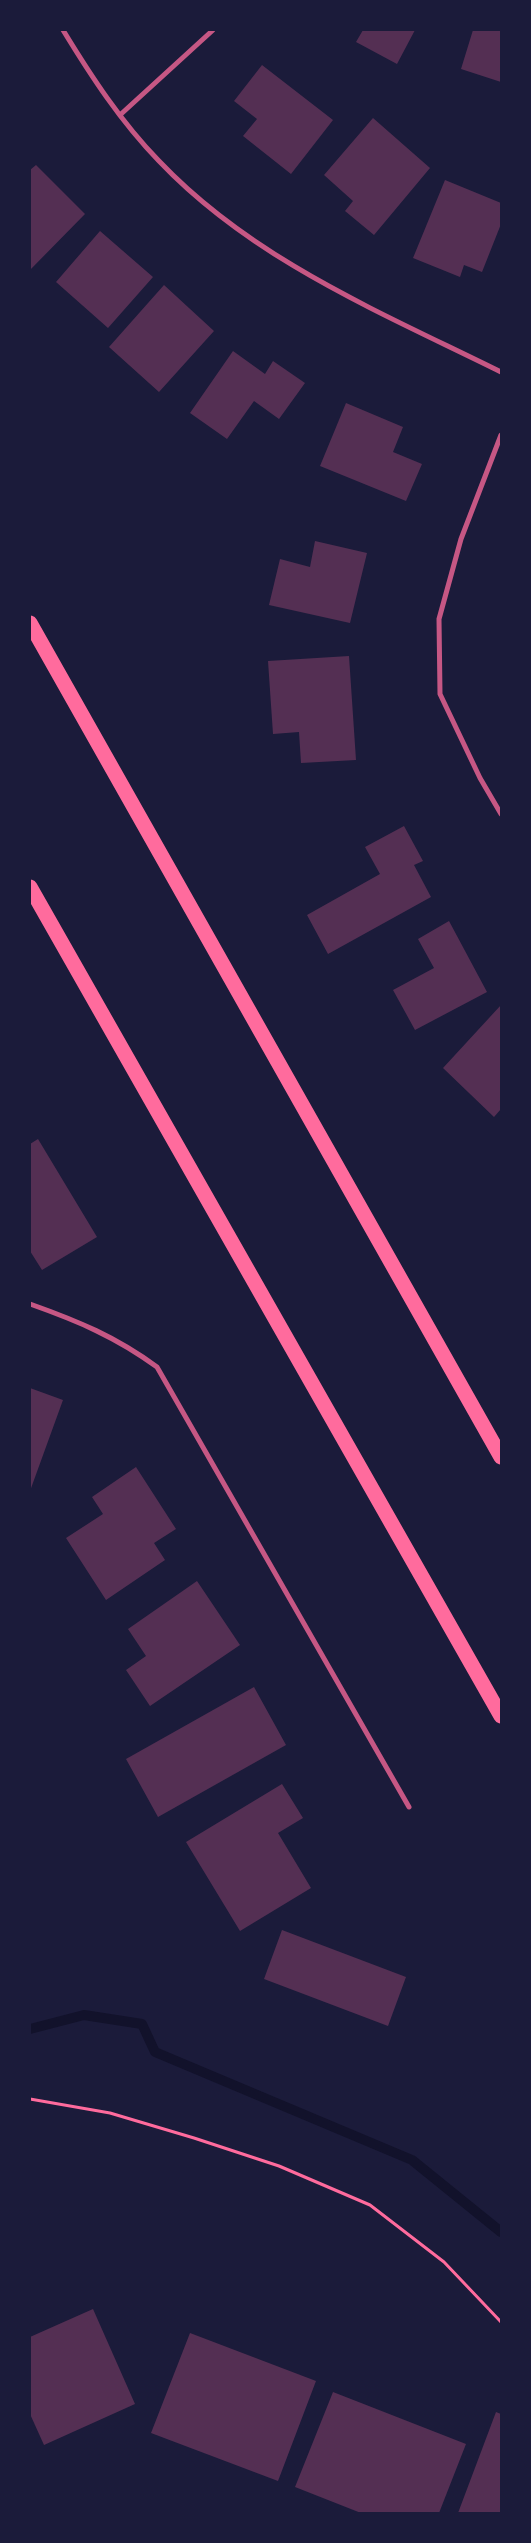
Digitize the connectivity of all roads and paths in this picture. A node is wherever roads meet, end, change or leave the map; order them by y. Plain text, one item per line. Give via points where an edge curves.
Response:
1 (63, 30) edge
2 (213, 30) edge
3 (120, 115) junction
4 (501, 372) edge
5 (501, 435) edge
6 (30, 623) edge
7 (501, 814) edge
8 (30, 887) edge
9 (30, 1304) edge
10 (501, 1457) edge
11 (501, 1716) edge
12 (409, 1807) dead end
13 (30, 2099) edge
14 (501, 2322) edge

1 - 3 street
2 - 3 street
3 - 4 street via 159,161 228,223 305,275
5 - 7 street via 461,539 439,619 440,694
6 - 10 highway
8 - 11 highway
9 - 12 street via 87,1324 128,1346 157,1368
13 - 14 path via 110,2112 194,2138 279,2166 370,2205 444,2262

